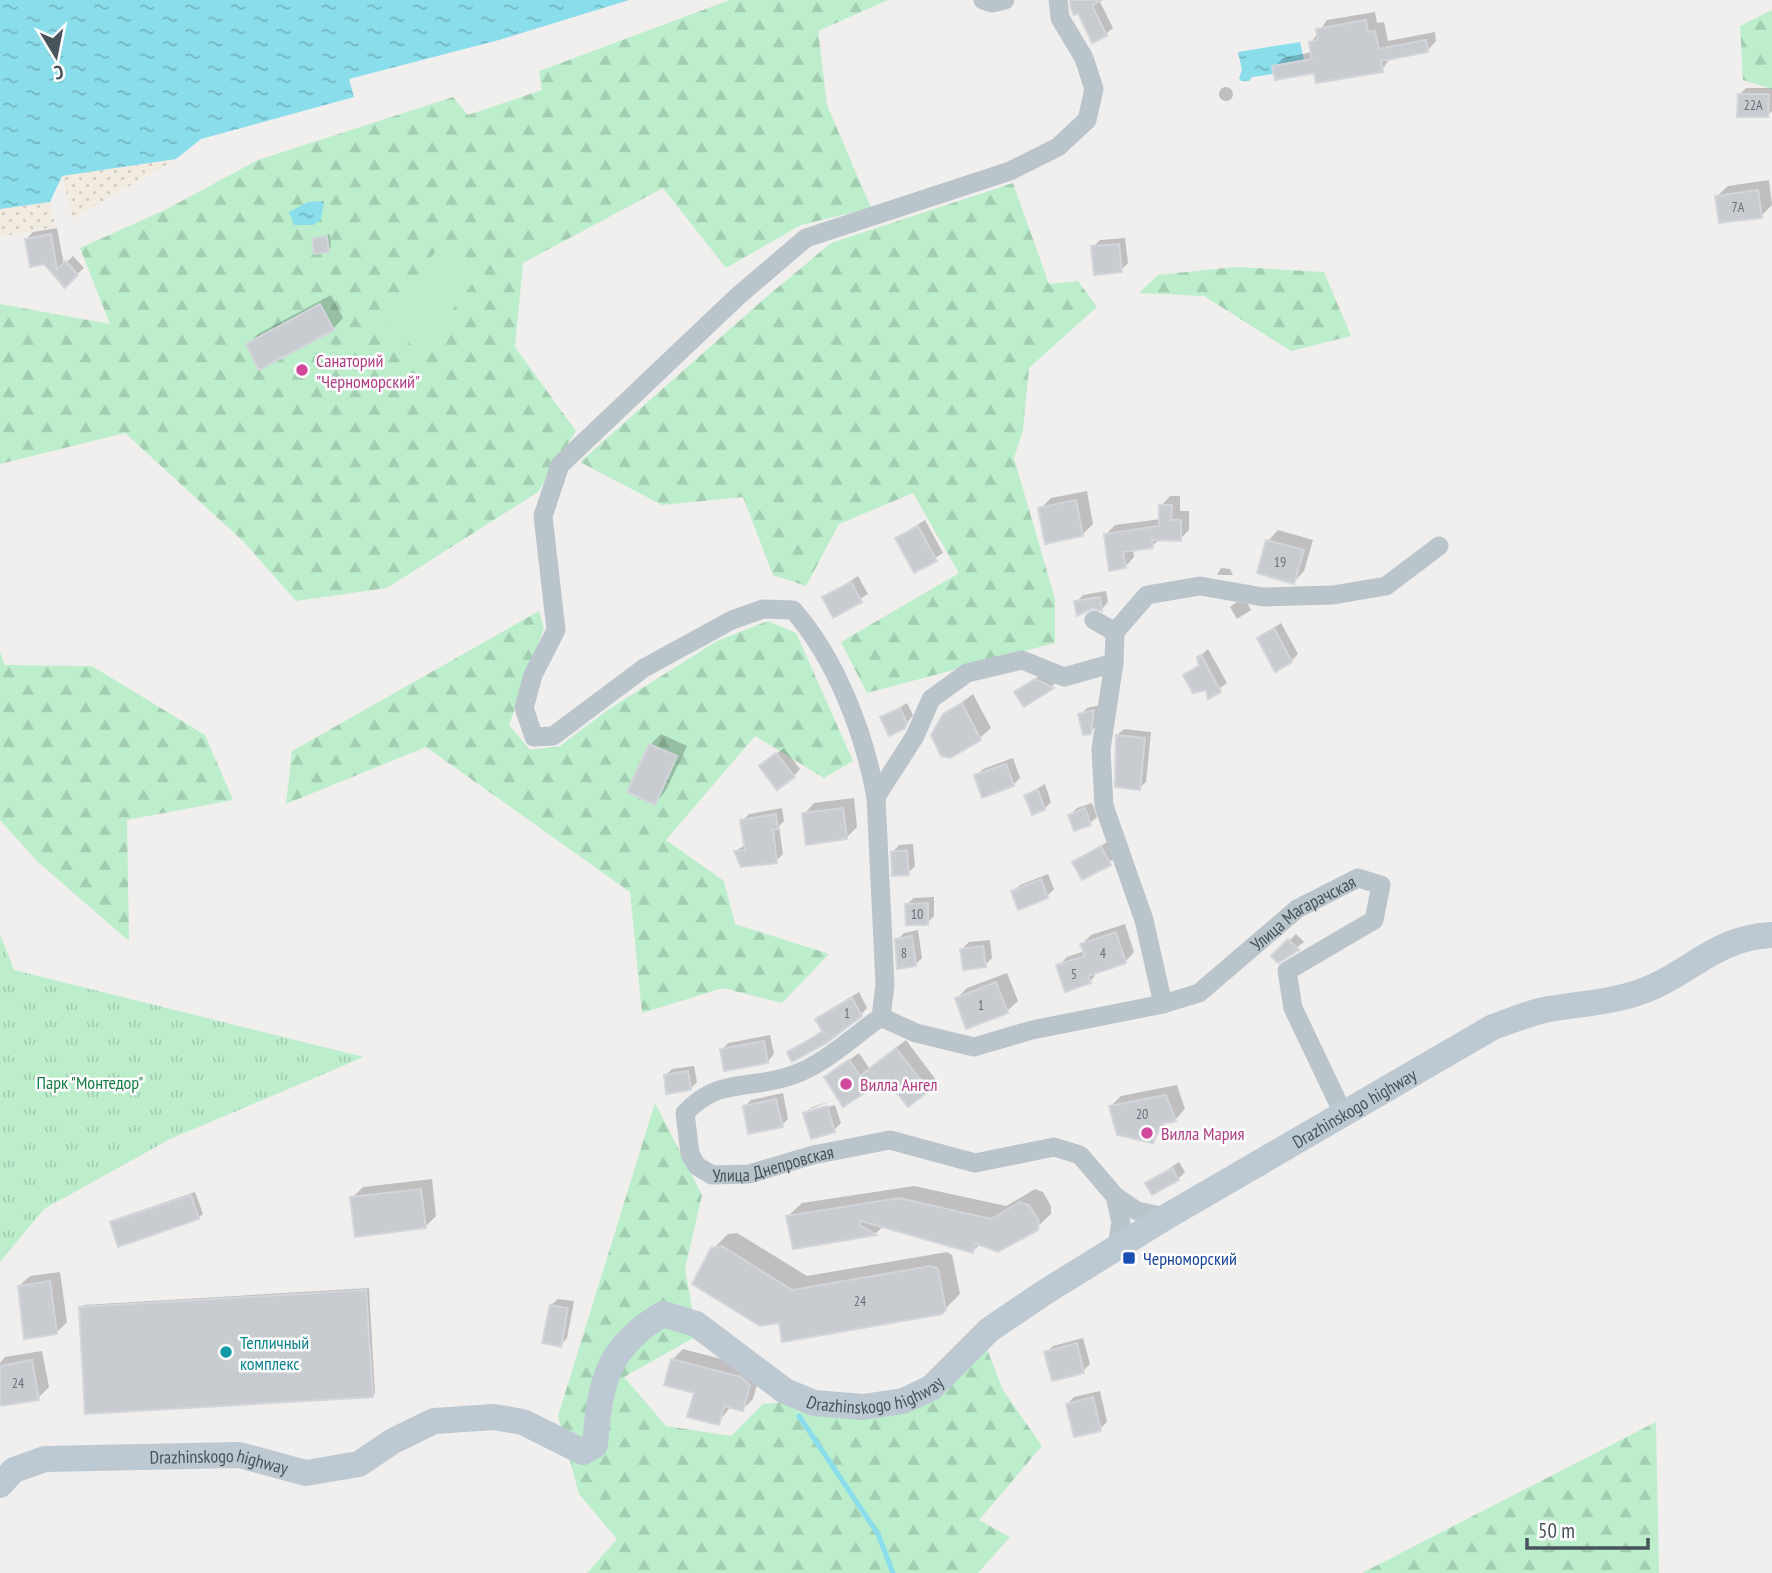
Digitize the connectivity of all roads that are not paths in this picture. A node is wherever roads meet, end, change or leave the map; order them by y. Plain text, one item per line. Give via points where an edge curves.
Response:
1 (983, 0) edge
2 (1005, 0) edge
3 (1058, 0) edge
4 (1439, 547) dead end
5 (1094, 620) dead end
6 (1115, 632) junction
7 (1114, 663) junction
8 (876, 797) junction
9 (1772, 935) edge
10 (1163, 1004) junction
11 (881, 1017) junction
12 (1343, 1113) junction
13 (1115, 1196) junction
14 (1166, 1217) junction
15 (1117, 1247) junction
16 (0, 1485) edge

1 - 2 street
3 - 8 street via 1060,19 1084,58 1094,89 1087,120 1058,147 1010,171 806,238 560,465 543,516 556,630 533,675 524,708 534,737 553,736 644,668 732,620 763,609 793,610 815,634 846,701
4 - 6 street via 1386,586 1332,595 1263,597 1200,586 1147,595
5 - 6 street
6 - 7 street
7 - 8 street via 1064,677 1021,660 967,673 931,699 915,736
7 - 10 street via 1101,749 1104,806 1144,920
8 - 11 street via 885,985
9 - 12 main road, Drazhinskogo highway via 1740,938 1716,948 1633,995 1542,1011 1493,1027
10 - 11 street, Улица Магарачская via 1032,1030 974,1047 916,1033
10 - 12 street, Улица Магарачская via 1199,993 1297,909 1358,878 1381,885 1374,920 1287,971 1293,1008
11 - 13 street, Улица Днепровская via 837,1051 790,1076 717,1088 698,1099 685,1113 690,1154 697,1166 712,1175 749,1174 890,1140 975,1163 1054,1147 1080,1155
12 - 14 main road, Drazhinskogo highway
13 - 14 street, Улица Днепровская via 1137,1211
13 - 15 street via 1121,1222
14 - 15 main road, Drazhinskogo highway
15 - 16 main road, Drazhinskogo highway via 989,1330 931,1388 903,1401 863,1407 814,1403 785,1391 696,1324 663,1314 641,1327 616,1352 598,1401 595,1445 583,1452 523,1422 494,1417 434,1421 359,1464 306,1473 239,1455 45,1459 14,1470

